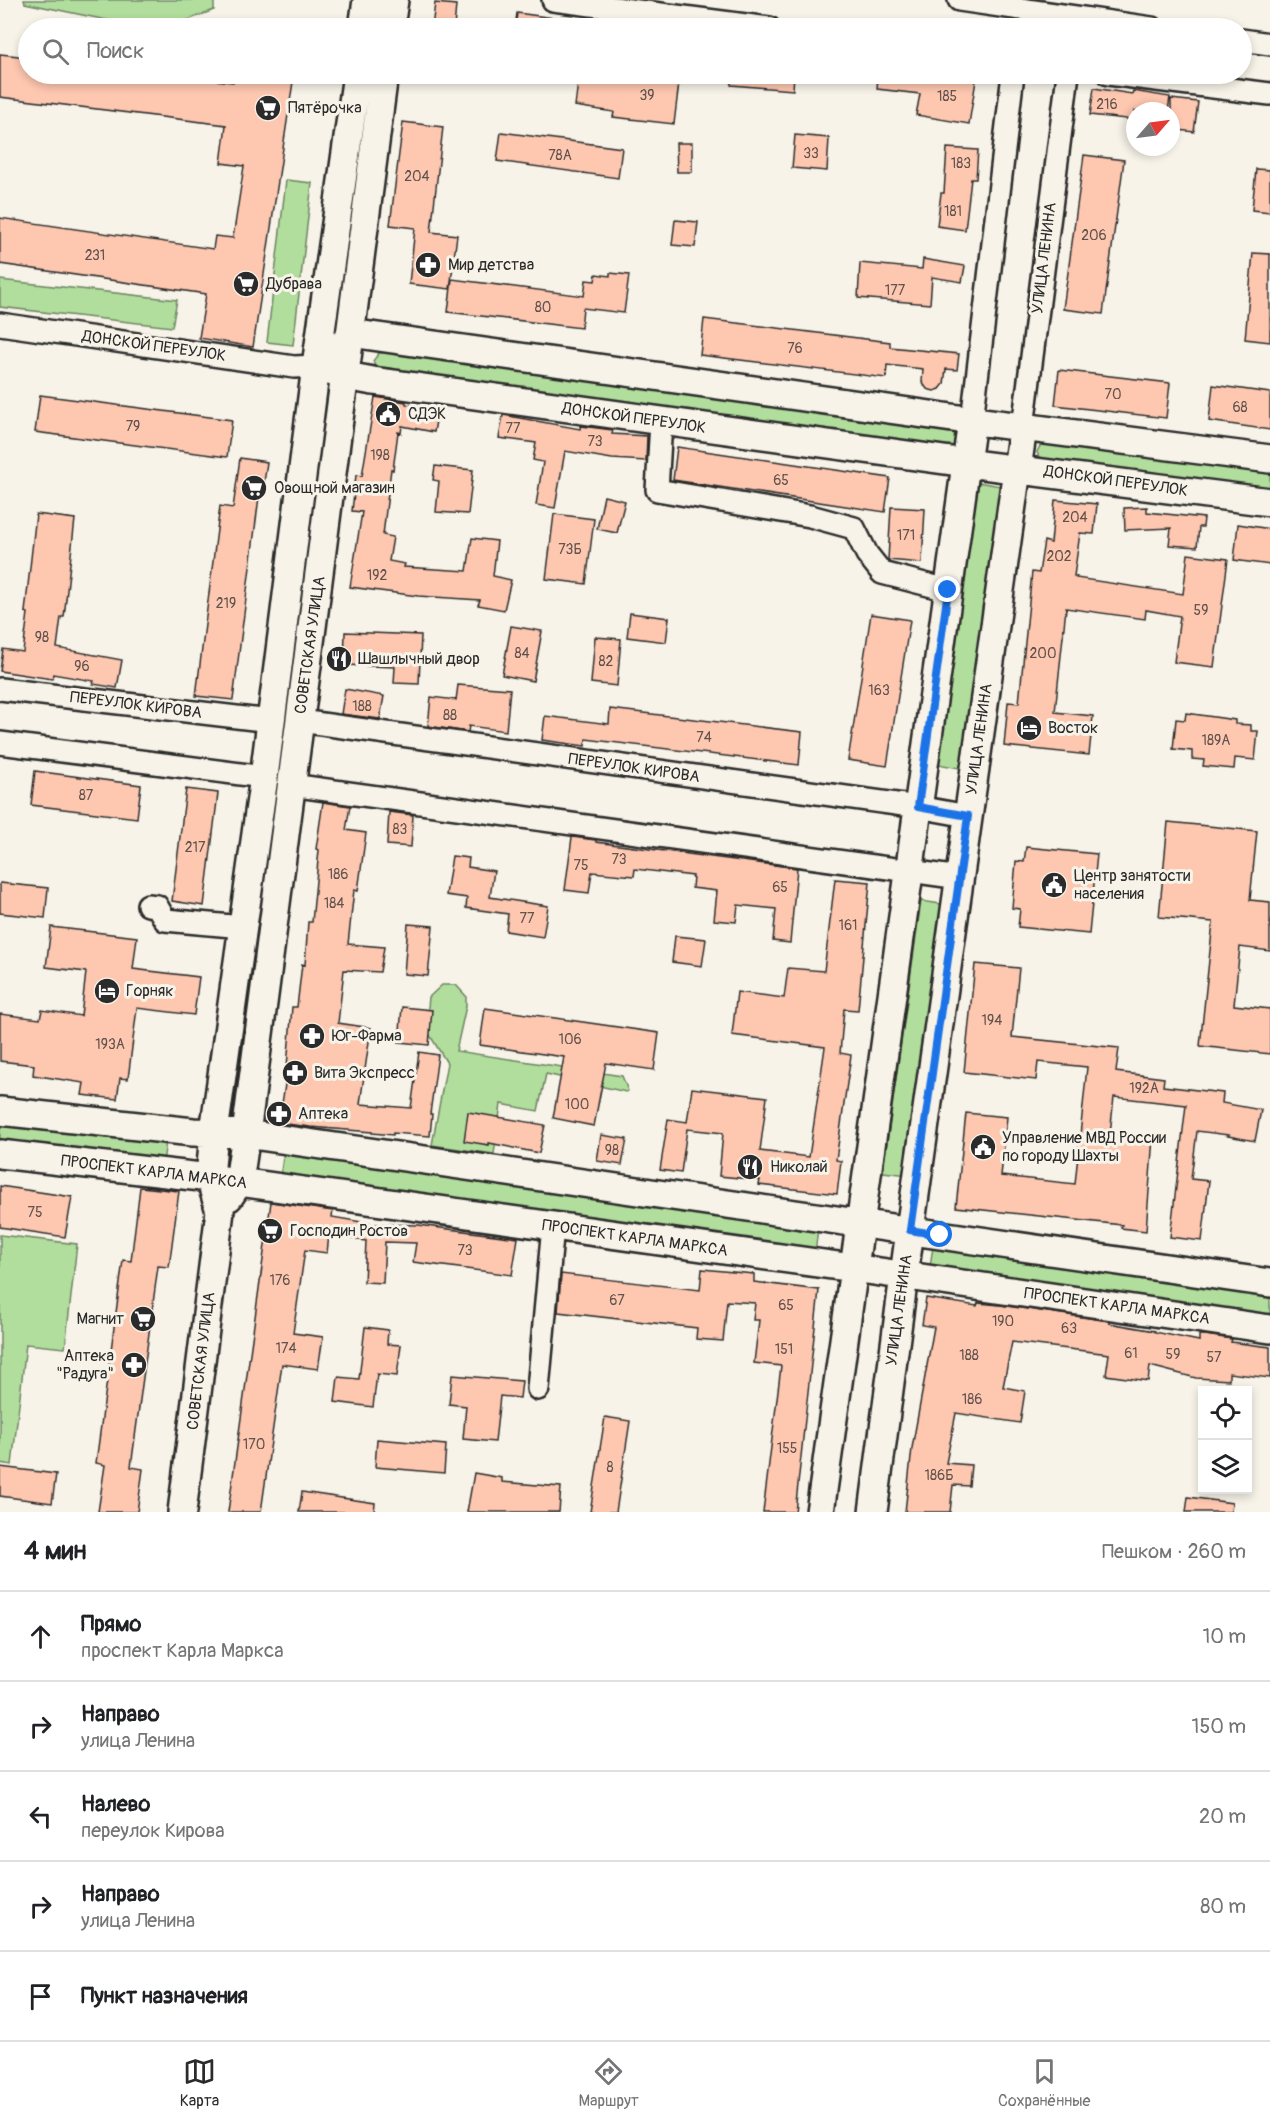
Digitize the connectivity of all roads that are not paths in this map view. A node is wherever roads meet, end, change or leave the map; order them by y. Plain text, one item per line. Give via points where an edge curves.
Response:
1 (368, 0) edge
2 (394, 0) edge
3 (553, 0) edge
4 (959, 0) edge
5 (1022, 13) edge
6 (1075, 16) edge
7 (365, 18) edge
8 (391, 18) edge
9 (692, 18) edge
10 (1252, 41) edge
11 (1270, 44) edge
12 (356, 84) edge
13 (383, 84) edge
14 (1012, 84) edge
15 (1067, 84) edge
16 (1189, 84) edge
17 (1270, 94) edge
18 (0, 324) edge
19 (350, 333) junction
20 (316, 366) junction
21 (346, 376) junction
22 (972, 421) junction
23 (661, 422) junction
24 (1023, 427) junction
25 (1270, 459) edge
26 (966, 463) junction
27 (1017, 468) junction
28 (1270, 502) edge
29 (948, 590) junction
30 (0, 689) edge
31 (271, 721) junction
32 (300, 721) junction
33 (0, 744) edge
34 (264, 777) junction
35 (291, 784) junction
36 (918, 807) junction
37 (968, 816) junction
38 (908, 872) junction
39 (960, 878) junction
40 (148, 904) dead end
41 (243, 927) junction
42 (0, 1112) edge
43 (214, 1132) junction
44 (246, 1134) junction
45 (0, 1154) edge
46 (210, 1178) junction
47 (239, 1182) junction
48 (220, 1211) junction
49 (860, 1223) junction
50 (553, 1226) junction
51 (910, 1230) junction
52 (853, 1268) junction
53 (904, 1275) junction
54 (1270, 1283) edge
55 (1270, 1329) edge
56 (538, 1389) dead end
57 (182, 1512) edge
58 (820, 1512) edge
59 (873, 1512) edge

1 - 7 main road
2 - 8 main road
3 - 9 street
4 - 5 street
5 - 6 street
10 - 11 street
12 - 20 main road, СОВЕТСКАЯ УЛИЦА
13 - 19 main road, СОВЕТСКАЯ УЛИЦА
14 - 22 street
15 - 24 street, УЛИЦА ЛЕНИНА
16 - 17 street
18 - 20 street, ДОНСКОЙ ПЕРЕУЛОК via 294,367
19 - 20 street
19 - 21 main road, СОВЕТСКАЯ УЛИЦА
19 - 22 main road
20 - 21 main road, ДОНСКОЙ ПЕРЕУЛОК
20 - 31 main road, СОВЕТСКАЯ УЛИЦА
21 - 23 main road, ДОНСКОЙ ПЕРЕУЛОК
21 - 32 main road, СОВЕТСКАЯ УЛИЦА
22 - 24 main road
22 - 26 main road
23 - 26 main road, ДОНСКОЙ ПЕРЕУЛОК
23 - 29 street via 657,490 810,516 854,528 882,573
24 - 25 main road
24 - 27 main road, УЛИЦА ЛЕНИНА
26 - 27 main road, ДОНСКОЙ ПЕРЕУЛОК
26 - 29 main road
27 - 28 main road, ДОНСКОЙ ПЕРЕУЛОК
27 - 37 main road, УЛИЦА ЛЕНИНА
29 - 36 main road
30 - 31 street, ПЕРЕУЛОК КИРОВА
31 - 34 main road, СОВЕТСКАЯ УЛИЦА
32 - 35 main road, СОВЕТСКАЯ УЛИЦА
32 - 36 street, ПЕРЕУЛОК КИРОВА
33 - 34 street
34 - 41 main road, СОВЕТСКАЯ УЛИЦА
35 - 38 street
35 - 44 main road, СОВЕТСКАЯ УЛИЦА
36 - 37 street, ПЕРЕУЛОК КИРОВА
36 - 38 main road
37 - 39 main road, УЛИЦА ЛЕНИНА
38 - 39 street
38 - 49 main road
39 - 51 main road, УЛИЦА ЛЕНИНА
40 - 41 street via 158,906 165,920
41 - 43 main road, СОВЕТСКАЯ УЛИЦА
42 - 43 main road
43 - 44 main road
43 - 46 main road, СОВЕТСКАЯ УЛИЦА
44 - 47 main road, СОВЕТСКАЯ УЛИЦА
44 - 49 main road
45 - 46 main road, ПРОСПЕКТ КАРЛА МАРКСА
46 - 47 main road, ПРОСПЕКТ КАРЛА МАРКСА
46 - 48 main road, СОВЕТСКАЯ УЛИЦА
47 - 48 main road, СОВЕТСКАЯ УЛИЦА
47 - 50 main road, ПРОСПЕКТ КАРЛА МАРКСА
48 - 57 main road, СОВЕТСКАЯ УЛИЦА
49 - 51 main road
49 - 52 main road
50 - 52 main road, ПРОСПЕКТ КАРЛА МАРКСА
50 - 56 street
51 - 53 main road, УЛИЦА ЛЕНИНА
51 - 54 main road
52 - 53 main road, ПРОСПЕКТ КАРЛА МАРКСА
52 - 58 main road
53 - 55 main road, ПРОСПЕКТ КАРЛА МАРКСА
53 - 59 main road, УЛИЦА ЛЕНИНА

